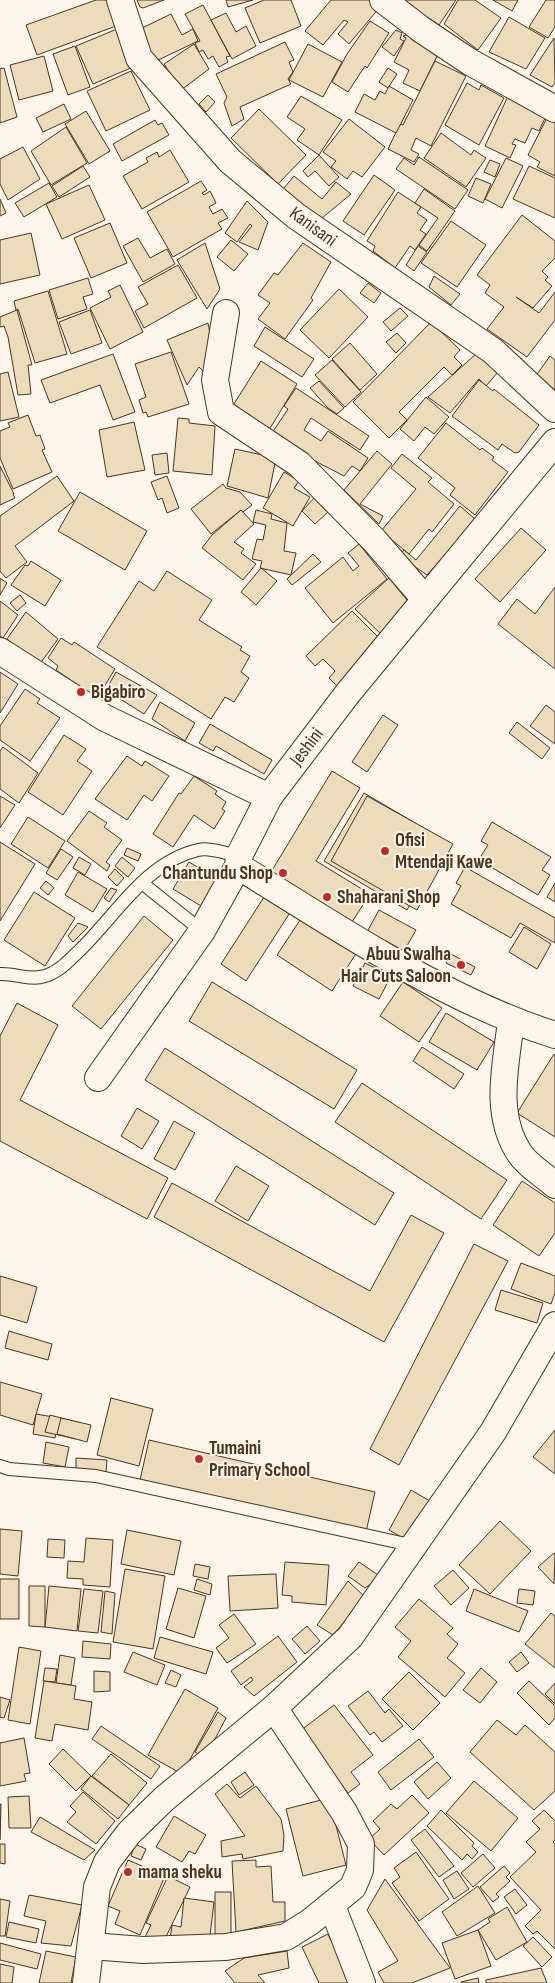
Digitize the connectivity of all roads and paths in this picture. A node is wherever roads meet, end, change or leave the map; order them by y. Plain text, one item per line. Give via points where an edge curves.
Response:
1 (120, 0) edge
2 (383, 0) edge
3 (555, 109) edge
4 (226, 312) dead end
5 (555, 409) edge
6 (555, 442) edge
7 (425, 600) junction
8 (0, 651) edge
9 (269, 797) junction
10 (239, 861) junction
11 (142, 883) junction
12 (202, 931) junction
13 (0, 974) edge
14 (511, 1021) junction
15 (555, 1035) edge
16 (98, 1078) dead end
17 (555, 1185) edge
18 (555, 1325) edge
19 (0, 1466) edge
20 (414, 1546) junction
21 (274, 1708) junction
22 (332, 1906) junction
23 (91, 1946) junction
24 (86, 1983) edge
25 (362, 1983) edge

1 - 5 street, Kanisani via 139,58 230,161 296,216 493,351
2 - 3 street via 470,62
4 - 7 street via 215,380 221,412 299,464 374,540
6 - 7 street, Jeshini
7 - 9 street, Jeshini via 348,692
8 - 9 street via 105,718
9 - 10 street, Jeshini
10 - 11 lane via 199,849 171,862
10 - 12 street, Jeshini
10 - 14 street via 377,952
11 - 12 lane
11 - 13 lane via 57,972 32,978
12 - 16 street, Jeshini
14 - 15 street
14 - 17 street via 502,1093 509,1135 521,1156
18 - 20 street via 493,1432
19 - 20 lane via 96,1476
20 - 21 street via 350,1637
21 - 22 street via 344,1812 361,1844 360,1870 353,1886
21 - 23 street via 164,1799 129,1833 107,1862 97,1887
22 - 23 street via 286,1937 226,1948 143,1950
22 - 25 street
23 - 24 street

